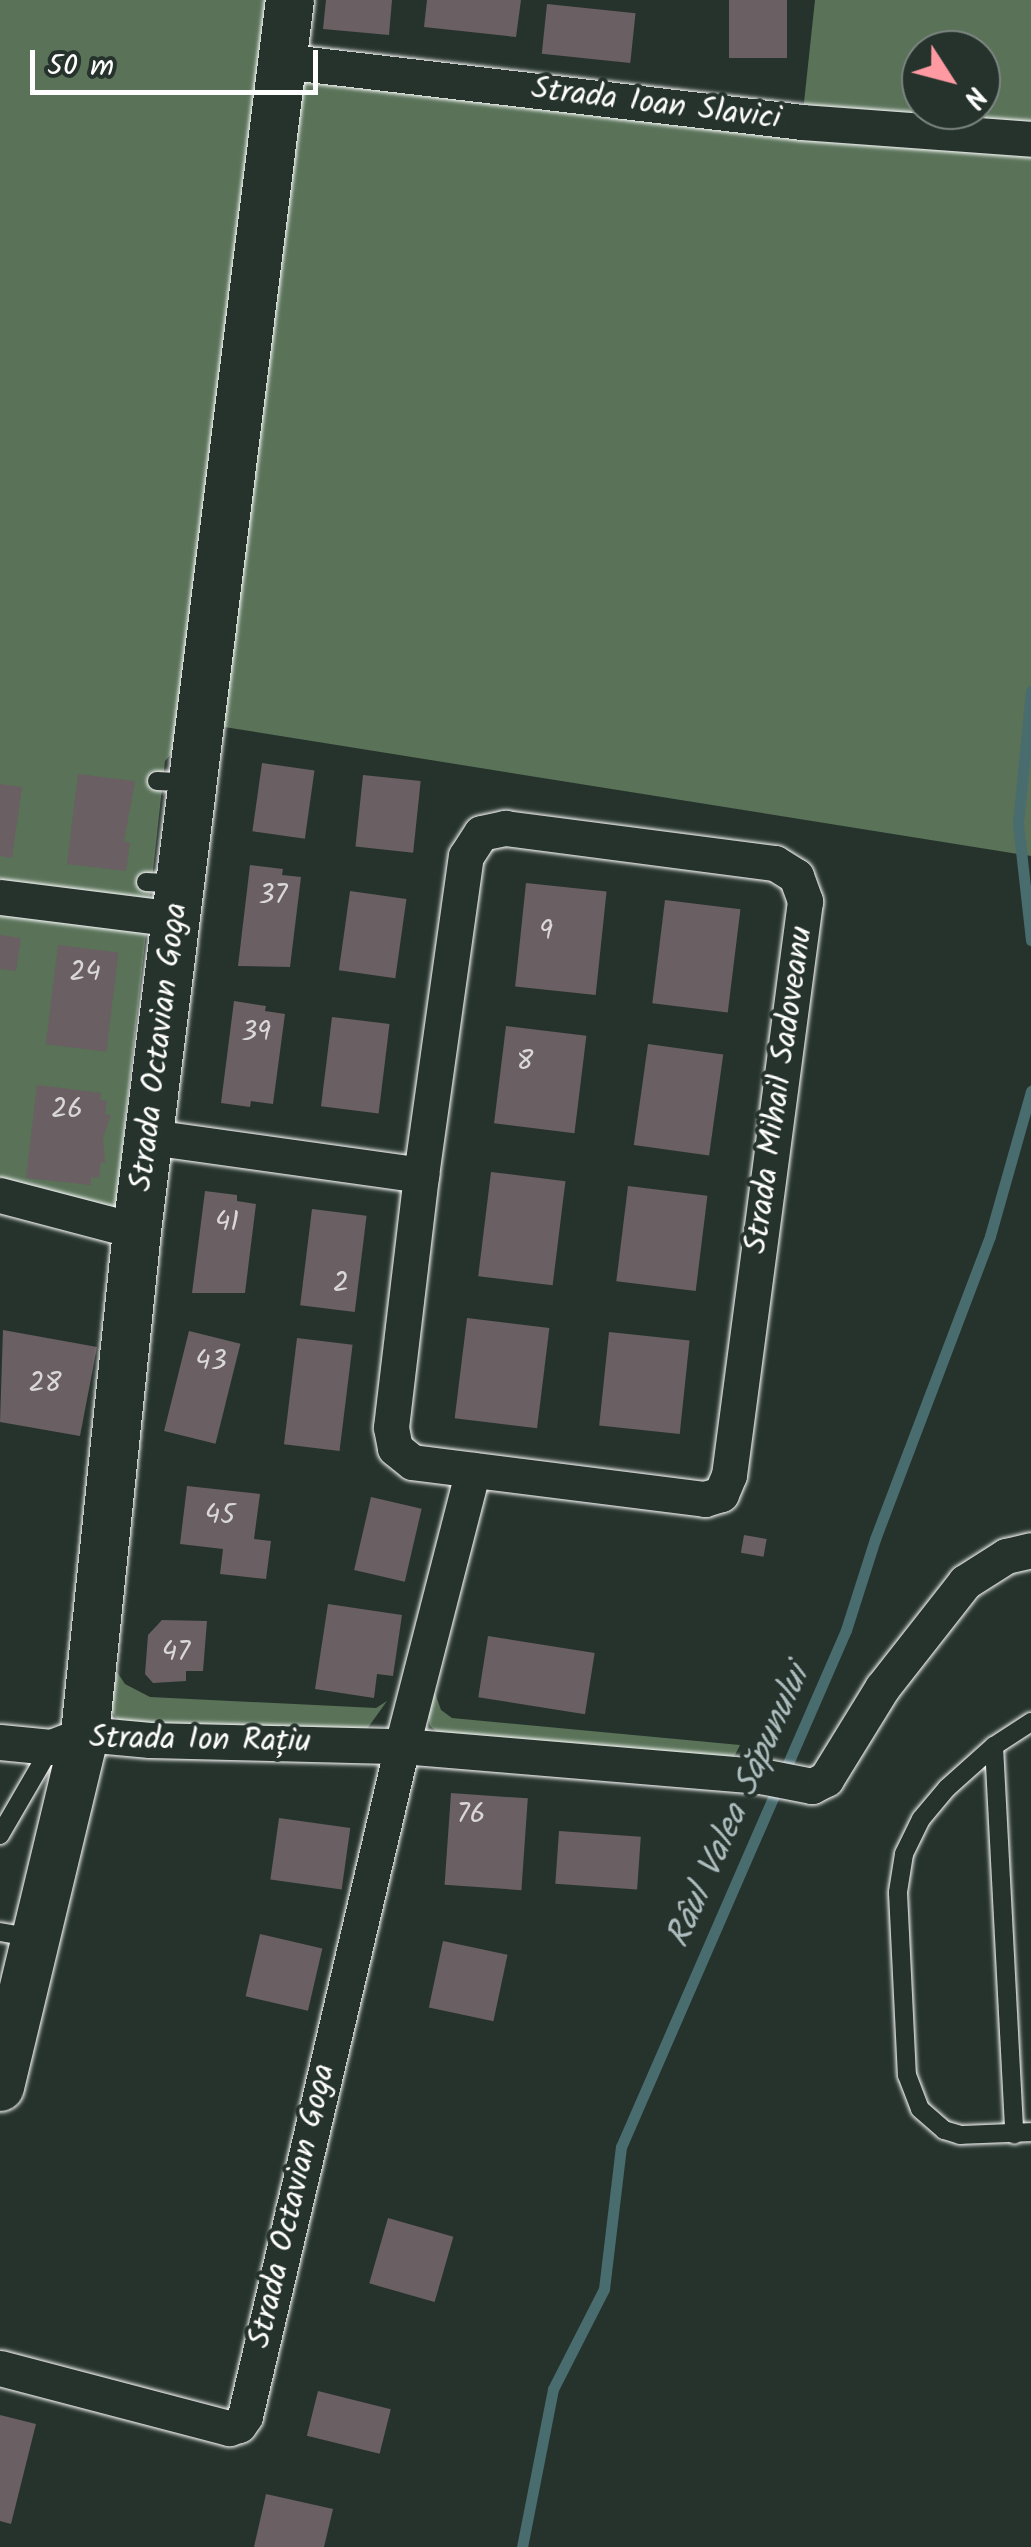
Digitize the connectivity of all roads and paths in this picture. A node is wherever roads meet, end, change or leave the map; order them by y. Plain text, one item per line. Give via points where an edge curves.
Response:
1 (290, 0) edge
2 (282, 61) junction
3 (1031, 138) edge
4 (168, 895) junction
5 (11, 904) edge
6 (421, 1175) junction
7 (137, 1178) junction
8 (0, 1195) edge
9 (0, 1217) edge
10 (473, 1470) junction
11 (1031, 1550) edge
12 (1031, 1722) edge
13 (68, 1740) junction
14 (0, 1742) edge
15 (402, 1746) junction
16 (994, 1746) junction
17 (0, 1836) edge
18 (18, 1935) edge
19 (0, 2087) edge
20 (1022, 2133) edge
21 (0, 2368) edge

1 - 2 street, Strada Octavian Goga
2 - 3 street, Strada Ioan Slavici via 802,122
2 - 4 street, Strada Octavian Goga via 174,782
4 - 5 street
4 - 7 street, Strada Octavian Goga
6 - 7 street
6 - 10 street, Strada Mihail Sadoveanu via 393,1437 395,1448 412,1462
6 - 10 street, Strada Mihail Sadoveanu via 466,856 481,833 505,828 776,863 796,876 805,901 729,1475 721,1494 705,1499
7 - 8 street
7 - 9 street
7 - 13 street, Strada Octavian Goga
10 - 15 street
11 - 15 street, Strada Ion Rațiu via 1006,1556 964,1582 882,1688 826,1778 812,1786 762,1776
12 - 16 lane
13 - 14 street, Strada Ion Rațiu
13 - 15 street, Strada Ion Rațiu
13 - 17 lane
13 - 18 street, Strada Octavian Goga
15 - 21 street, Strada Octavian Goga via 239,2425 229,2428
16 - 20 lane
16 - 20 lane via 921,1819 904,1854 898,1892 907,2075 920,2109 944,2130
18 - 19 street, Strada Octavian Goga

